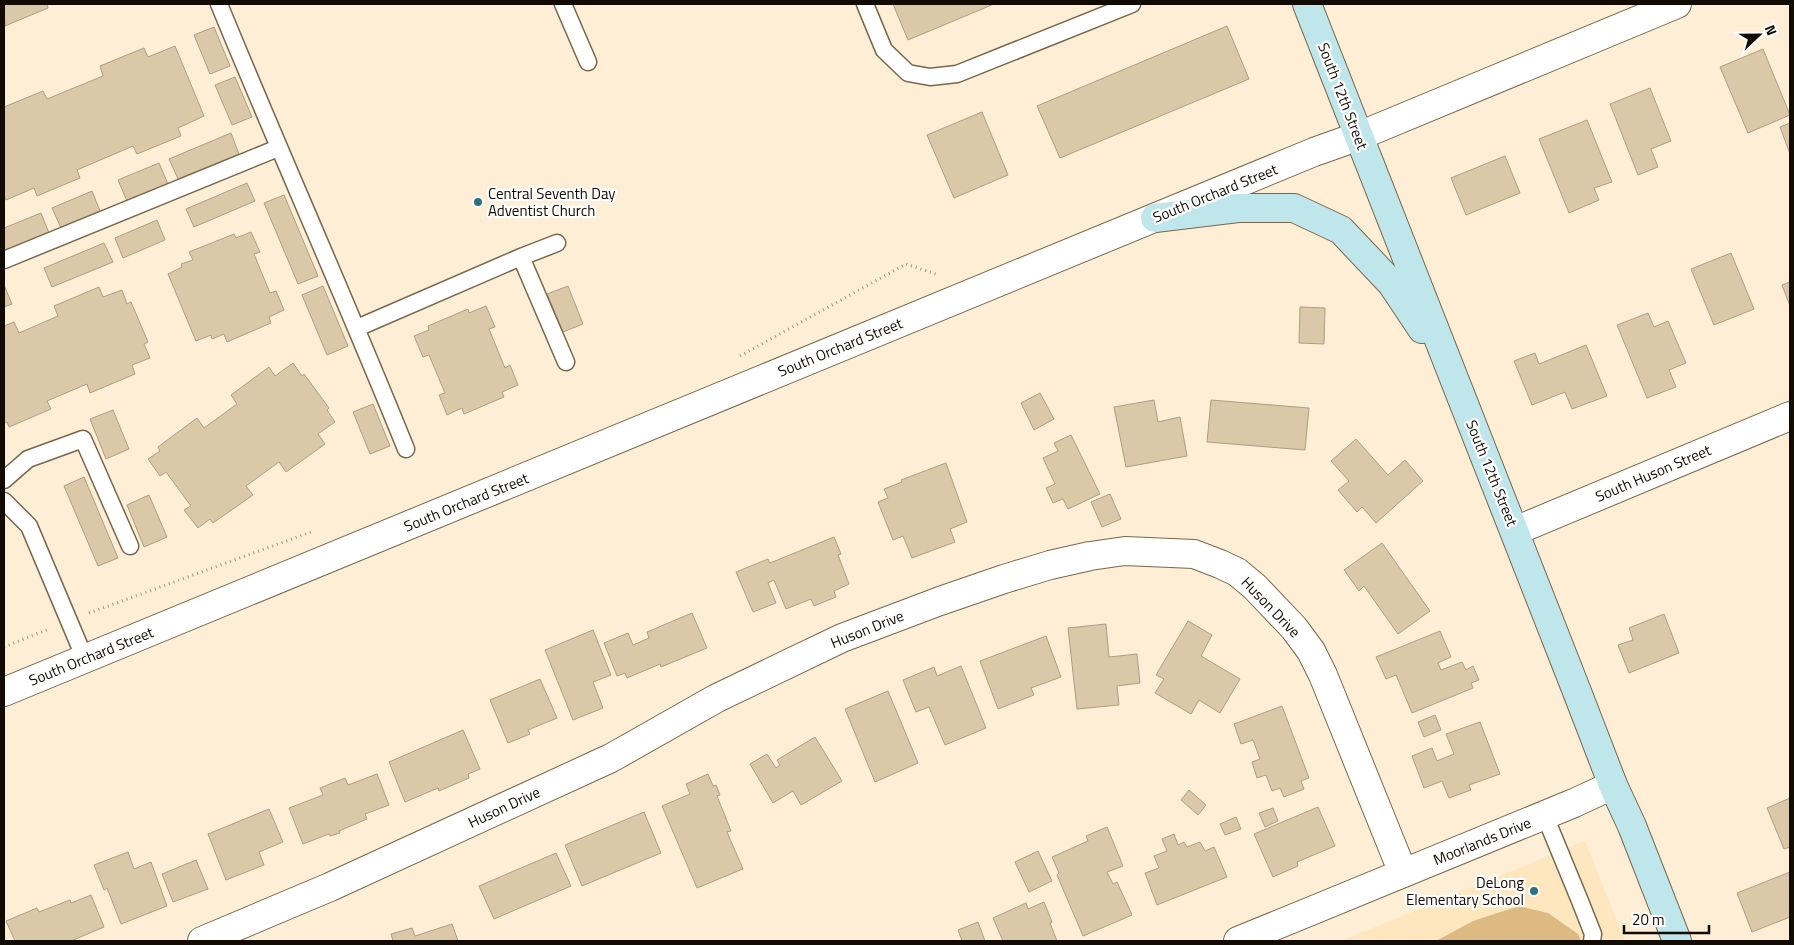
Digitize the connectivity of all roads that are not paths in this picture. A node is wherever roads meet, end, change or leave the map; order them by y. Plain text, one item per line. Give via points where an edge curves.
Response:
1 (219, 4) edge
2 (562, 4) edge
3 (864, 4) edge
4 (1132, 4) edge
5 (1308, 4) edge
6 (1677, 4) edge
7 (588, 62) dead end
8 (1359, 136) junction
9 (278, 148) junction
10 (1155, 218) junction
11 (557, 244) dead end
12 (521, 258) junction
13 (4, 260) edge
14 (357, 328) junction
15 (566, 362) dead end
16 (1451, 372) junction
17 (1790, 416) edge
18 (406, 449) dead end
19 (4, 480) edge
20 (4, 501) edge
21 (1515, 531) junction
22 (130, 546) dead end
23 (85, 659) junction
24 (4, 692) edge
25 (1614, 785) junction
26 (1545, 816) junction
27 (1403, 873) junction
28 (202, 941) edge
29 (1238, 941) edge
30 (1592, 941) edge
31 (1677, 941) edge

1 - 9 lane
2 - 7 lane
3 - 4 lane via 884,50 908,73 930,77 958,74
5 - 8 main road, South 12th Street
6 - 8 street, South Orchard Street
8 - 10 street, South Orchard Street
8 - 16 main road, South 12th Street
9 - 13 lane
9 - 14 lane
10 - 16 main road via 1238,208 1294,208 1341,230 1392,284
10 - 23 street, South Orchard Street
11 - 12 lane
12 - 14 lane
12 - 15 lane
14 - 18 lane
16 - 21 main road, South 12th Street
17 - 21 street, South Huson Street
19 - 22 lane via 28,459 83,439
20 - 23 lane via 29,526
21 - 25 main road, South 12th Street
23 - 24 street, South Orchard Street
25 - 26 street, Moorlands Drive
25 - 31 main road, South 12th Street
26 - 27 street, Moorlands Drive
26 - 30 lane via 1580,901
27 - 28 street, Huson Drive via 1323,675 1294,628 1255,587 1237,572 1220,564 1194,554 1125,551 1082,558 1004,579 842,638 717,698 611,758 330,887
27 - 29 street, Moorlands Drive

